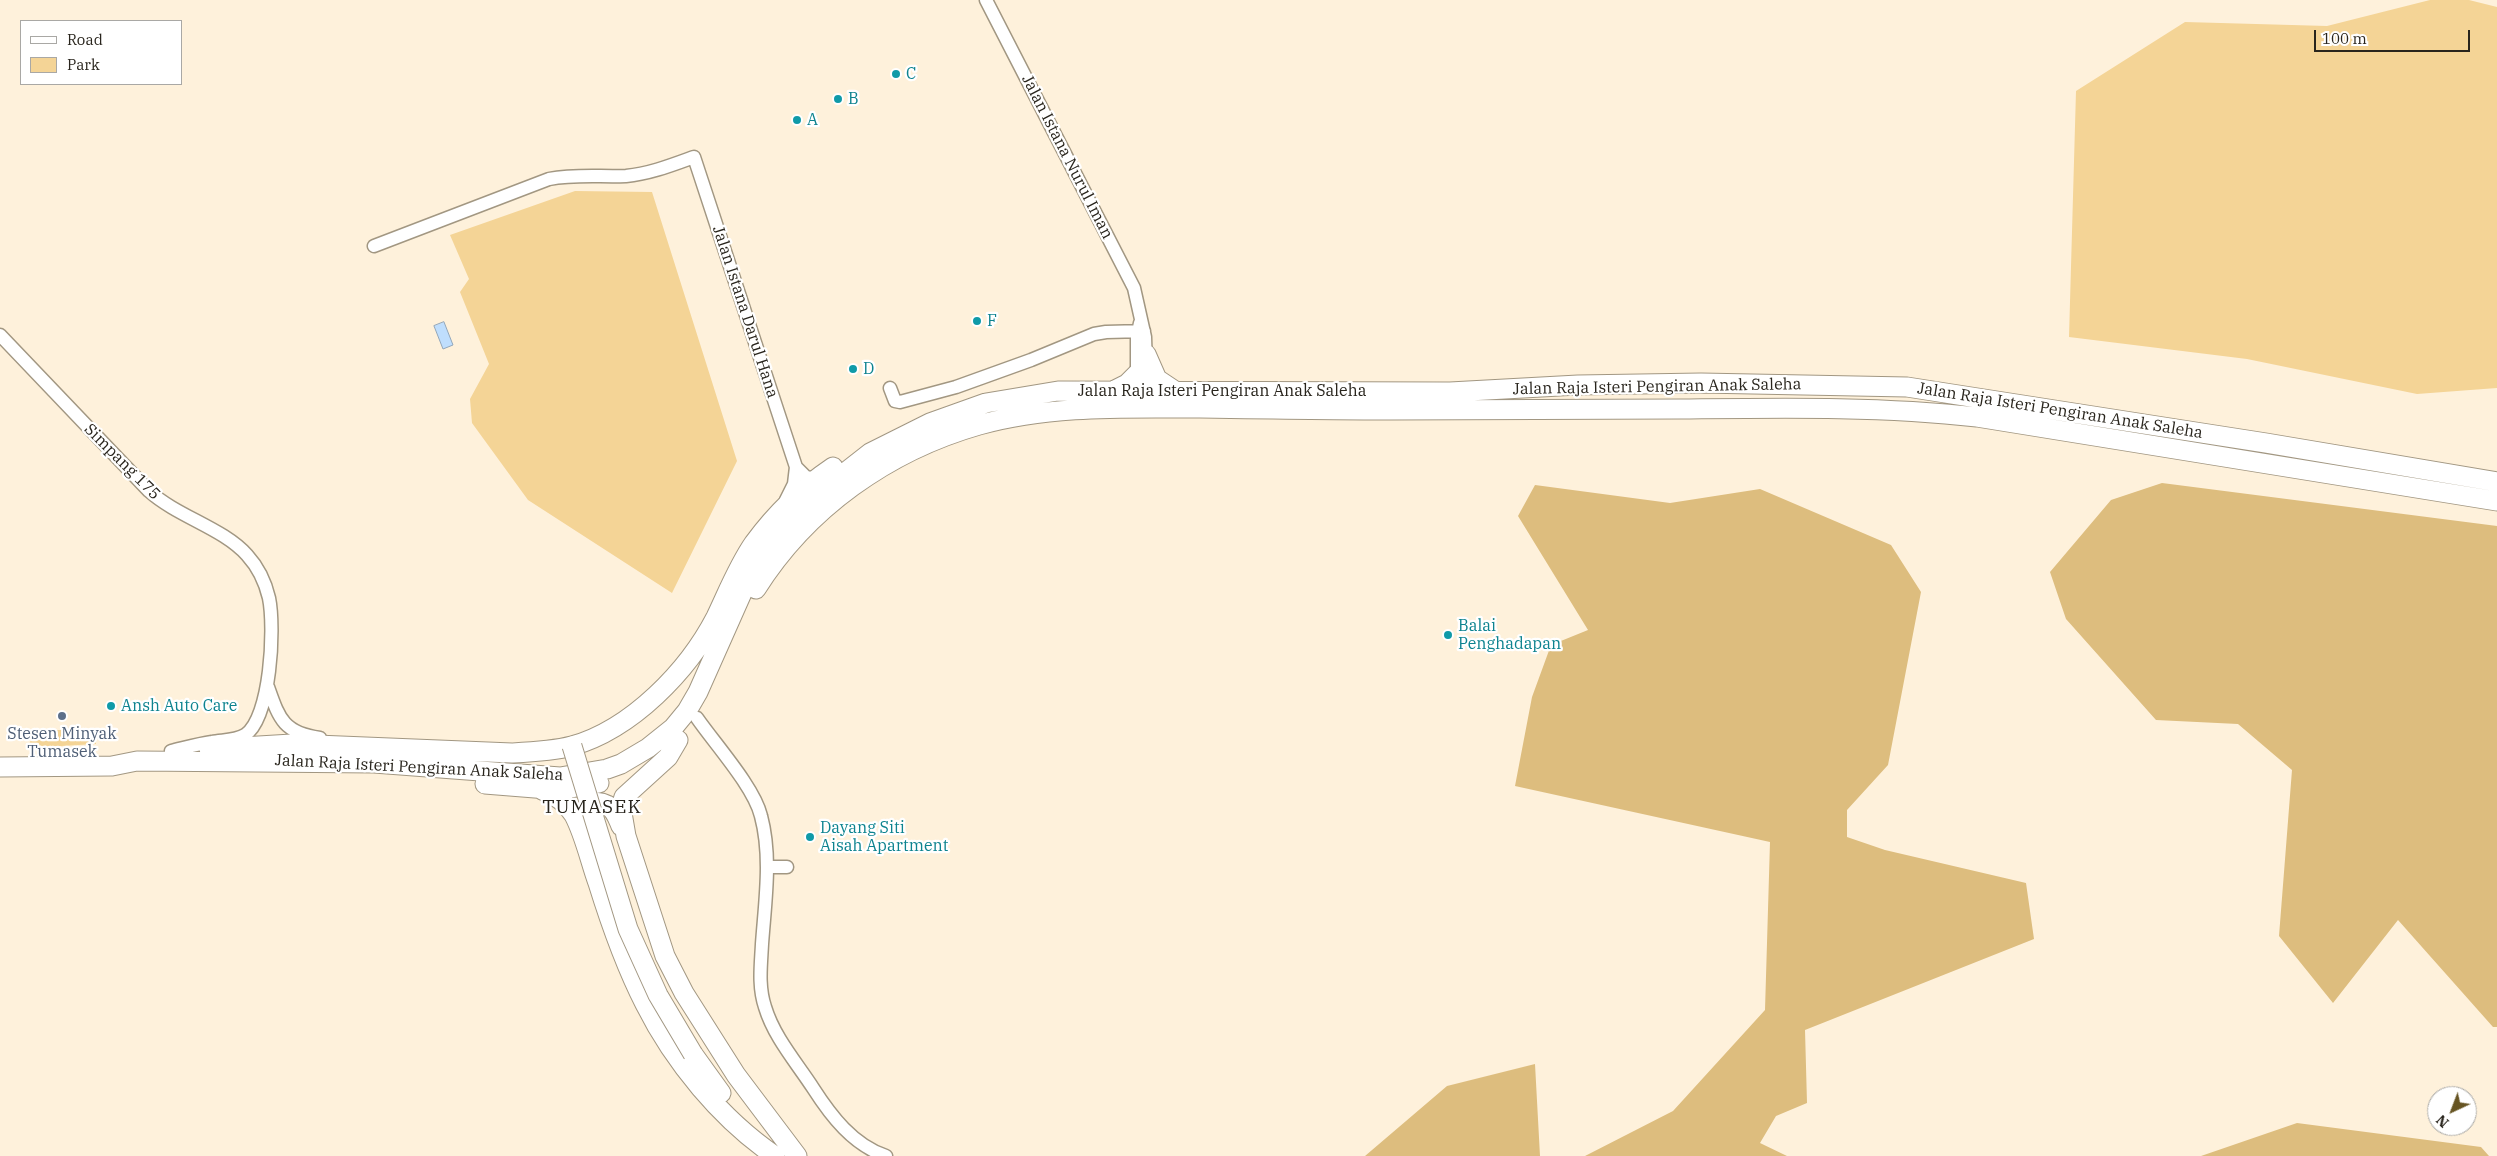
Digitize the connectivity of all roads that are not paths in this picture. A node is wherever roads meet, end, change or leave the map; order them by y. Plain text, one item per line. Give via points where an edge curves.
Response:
1 (986, 0) edge
2 (374, 246) dead end
3 (1141, 331) junction
4 (0, 335) edge
5 (1146, 354) junction
6 (890, 388) dead end
7 (1175, 391) junction
8 (1141, 394) junction
9 (897, 438) junction
10 (796, 467) junction
11 (816, 479) junction
12 (2497, 482) edge
13 (2497, 501) edge
14 (778, 513) junction
15 (268, 687) junction
16 (697, 718) junction
17 (678, 740) junction
18 (577, 744) junction
19 (370, 747) junction
20 (171, 751) junction
21 (137, 761) junction
22 (112, 766) junction
23 (0, 768) edge
24 (540, 790) junction
25 (626, 836) junction
26 (584, 842) junction
27 (767, 867) junction
28 (787, 867) dead end
29 (698, 1052) junction
30 (775, 1156) edge
31 (779, 1156) edge
32 (797, 1156) edge
33 (886, 1156) edge

1 - 3 street, Jalan Istana Nurul Iman via 1134,288 1142,316
2 - 10 street, Jalan Istana Darul Hana via 548,179 571,175 627,176 694,157
3 - 5 street, Jalan Istana Nurul Iman
3 - 6 street via 1094,334 984,377 900,402 895,401
3 - 8 street, Jalan Istana Nurul Iman
4 - 15 street, Simpang 175 via 164,505 233,543 256,566 269,600
5 - 7 main road via 1158,379
5 - 8 street, Jalan Istana Nurul Iman
7 - 8 main road, Jalan Raja Isteri Pengiran Anak Saleha
7 - 12 main road, Jalan Raja Isteri Pengiran Anak Saleha via 1450,392 1578,385 1701,384 1907,387
8 - 9 main road, Jalan Raja Isteri Pengiran Anak Saleha via 1115,390 1058,391 1003,399 962,411
8 - 13 main road, Jalan Raja Isteri Pengiran Anak Saleha via 1567,410 1930,412 2025,424
8 - 16 main road, Jalan Raja Isteri Pengiran Anak Saleha via 978,426 904,454 857,483 812,520 764,575 748,603
9 - 11 main road via 860,449
9 - 21 main road, Jalan Raja Isteri Pengiran Anak Saleha via 847,469 783,529 750,575 687,711 673,728 621,764 560,777 374,763
10 - 11 street via 806,477
10 - 14 street via 794,484
11 - 14 main road
14 - 18 main road via 754,544 715,618 672,680 627,719
15 - 19 street, Simpang 175 via 280,719 295,732
15 - 20 street, Simpang 175 via 257,722 244,736
16 - 17 main road, Jalan Raja Isteri Pengiran Anak Saleha
16 - 27 street via 754,800 761,815
17 - 24 main road, Jalan Raja Isteri Pengiran Anak Saleha via 656,759 616,780 576,788
17 - 25 main road via 668,757 624,797 621,807
18 - 19 main road via 512,753
18 - 29 main road, bridge via 628,929 658,995
19 - 20 main road via 292,744
20 - 21 main road via 154,753
21 - 22 main road, Jalan Raja Isteri Pengiran Anak Saleha
22 - 23 main road, Jalan Raja Isteri Pengiran Anak Saleha
22 - 24 main road, Jalan Raja Isteri Pengiran Anak Saleha via 134,772 376,776
24 - 26 main road via 557,796 567,805
25 - 26 main road via 614,811 607,804 595,803 587,806 580,817
25 - 32 main road via 665,956 684,993 708,1035
26 - 30 main road via 616,941 645,1005 668,1043 696,1082 723,1111
27 - 28 street
27 - 33 street via 760,983 775,1032 842,1126 860,1145
29 - 31 main road via 737,1112
29 - 32 main road

